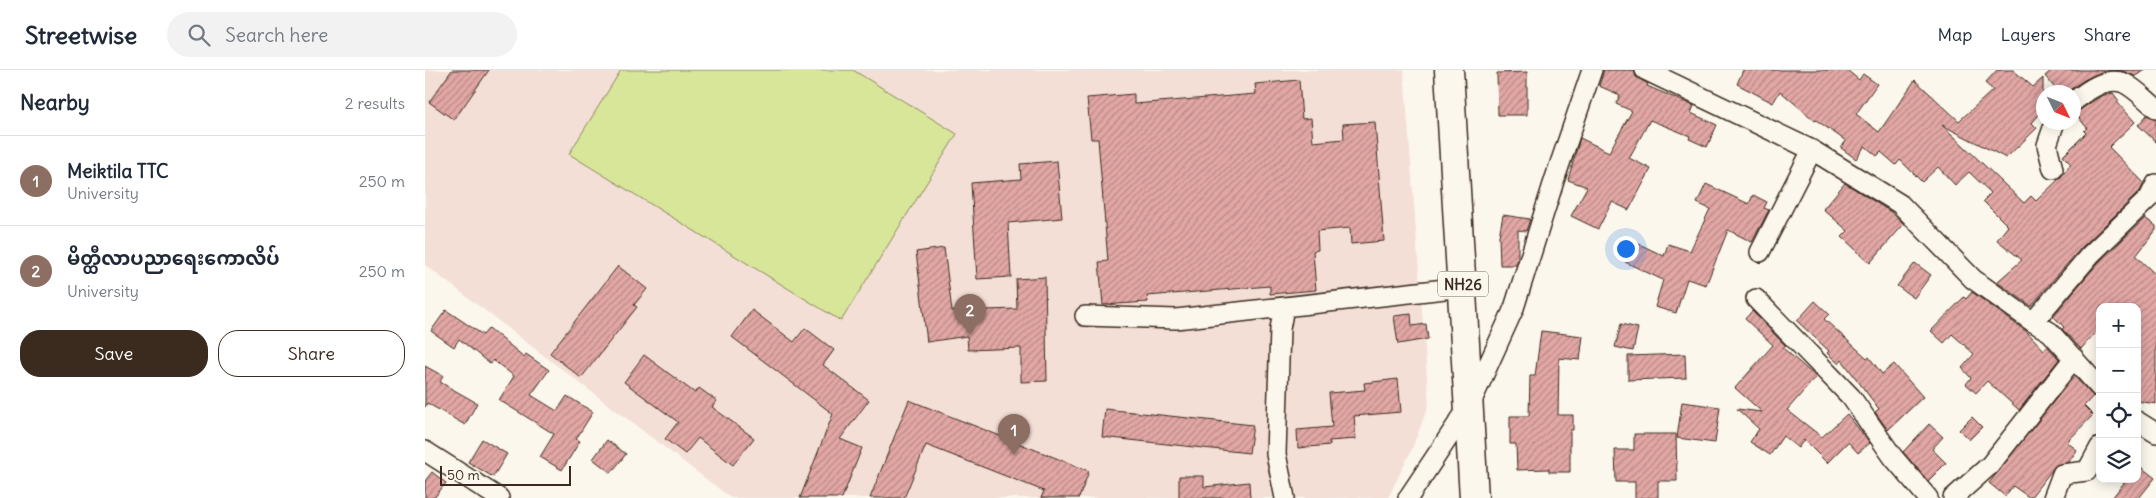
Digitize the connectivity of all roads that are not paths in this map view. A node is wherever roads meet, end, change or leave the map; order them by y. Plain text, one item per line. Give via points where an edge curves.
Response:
1 (1449, 70) edge
2 (1592, 70) edge
3 (1645, 70) edge
4 (2121, 76) edge
5 (2081, 95) edge
6 (2156, 108) edge
7 (2052, 130) edge
8 (1812, 150) junction
9 (2053, 169) dead end
10 (2156, 184) edge
11 (1760, 252) dead end
12 (1463, 287) junction
13 (1756, 299) dead end
14 (1285, 307) junction
15 (1085, 316) dead end
16 (2033, 322) junction
17 (2073, 358) junction
18 (2096, 384) edge
19 (1470, 406) junction
20 (2141, 424) edge
21 (2156, 433) edge
22 (425, 451) edge
23 (2096, 454) edge
24 (499, 498) edge
25 (1285, 498) edge
26 (1408, 498) edge
27 (1474, 498) edge
28 (1929, 498) edge
29 (1953, 498) edge
30 (2053, 498) edge

1 - 12 highway, NH26
2 - 19 street via 1514,308
3 - 8 street
4 - 5 street via 2090,88
4 - 6 street
7 - 9 street via 2047,145
8 - 11 street
8 - 16 street via 1900,204 1973,279
10 - 16 street via 2149,198 2090,255
12 - 14 street
12 - 19 highway, NH26
13 - 28 street via 1851,397 1893,456
14 - 15 street via 1176,319
14 - 25 street via 1280,329 1276,454
16 - 17 street via 2050,332
17 - 18 street
17 - 29 street via 1990,465
19 - 26 street
19 - 27 highway, NH26
20 - 21 street
22 - 24 street
23 - 30 street via 2087,471 2062,474

